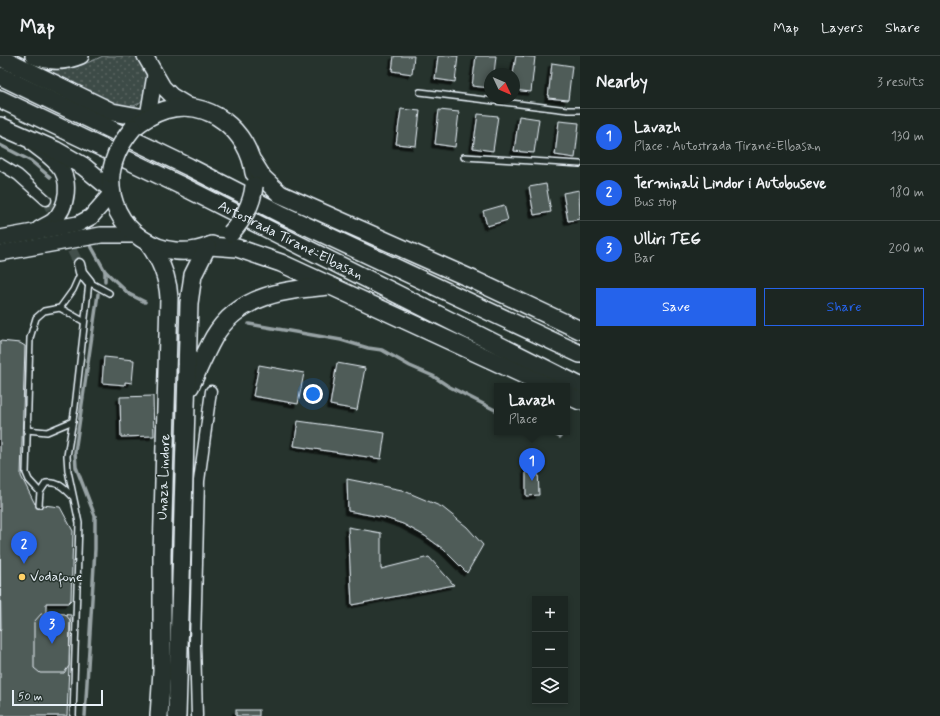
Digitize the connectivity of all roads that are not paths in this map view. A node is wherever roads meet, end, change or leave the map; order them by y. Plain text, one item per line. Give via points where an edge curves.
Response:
1 (33, 56) edge
2 (82, 56) edge
3 (145, 56) edge
4 (0, 57) edge
5 (155, 75) junction
6 (0, 76) edge
7 (420, 92) dead end
8 (0, 98) edge
9 (192, 108) junction
10 (580, 110) edge
11 (142, 121) junction
12 (0, 126) edge
13 (28, 140) junction
14 (464, 157) dead end
15 (253, 162) junction
16 (0, 164) edge
17 (580, 164) edge
18 (111, 186) junction
19 (46, 200) tunnel mouth
20 (35, 232) junction
21 (0, 238) edge
22 (142, 239) junction
23 (209, 247) junction
24 (0, 253) edge
25 (80, 268) joint
26 (89, 282) junction
27 (332, 285) junction
28 (108, 293) dead end
29 (60, 308) junction
30 (84, 321) junction
31 (580, 330) edge
32 (580, 354) edge
33 (542, 383) edge
34 (549, 383) edge
35 (211, 391) dead end
36 (187, 392) junction
37 (73, 421) junction
38 (26, 430) junction
39 (40, 492) junction
40 (73, 497) junction
41 (39, 505) dead end
42 (162, 671) junction
43 (74, 716) edge
44 (153, 716) edge
45 (159, 716) edge
46 (177, 716) edge
47 (197, 716) edge

1 - 2 main road via 58,62
3 - 5 main road
4 - 11 highway via 112,112
5 - 9 main road via 172,96
5 - 11 main road
6 - 32 highway, Autostrada Tiranë-Elbasan via 182,163 283,215
7 - 10 lane
8 - 34 highway, Autostrada Tiranë-Elbasan via 182,186
9 - 11 highway via 166,109
9 - 15 highway via 215,115 228,124 239,135
11 - 18 highway, bridge via 120,143 113,161
12 - 13 highway
13 - 18 highway via 55,150
13 - 20 main road via 58,164 64,176 66,190 62,209 53,220
14 - 17 lane
15 - 23 highway, bridge via 254,186 249,208 231,233
15 - 31 highway via 263,178 280,194
16 - 19 street via 18,175
18 - 20 main road via 91,217 78,224
18 - 22 highway, Unaza Lindore via 119,214
20 - 21 main road
22 - 23 highway via 166,250 185,252
22 - 24 main road via 101,235
22 - 42 highway, Unaza Lindore via 157,256 165,272 169,298 162,555
23 - 27 highway via 247,250
23 - 36 highway, Unaza Lindore via 193,275 190,289
25 - 26 street
25 - 29 lane via 73,290
26 - 28 lane
26 - 30 lane
27 - 33 highway
27 - 36 highway via 287,290 265,296 230,317 214,336
29 - 30 lane
29 - 38 lane via 44,311 32,326
30 - 37 lane
35 - 47 street via 199,481 195,644
36 - 46 highway, Unaza Lindore
37 - 38 lane via 47,432
37 - 40 lane via 67,456
38 - 39 lane via 26,473
39 - 40 lane via 46,483 54,482
39 - 41 lane
40 - 43 lane via 79,523
42 - 44 lane
42 - 45 highway, Unaza Lindore

